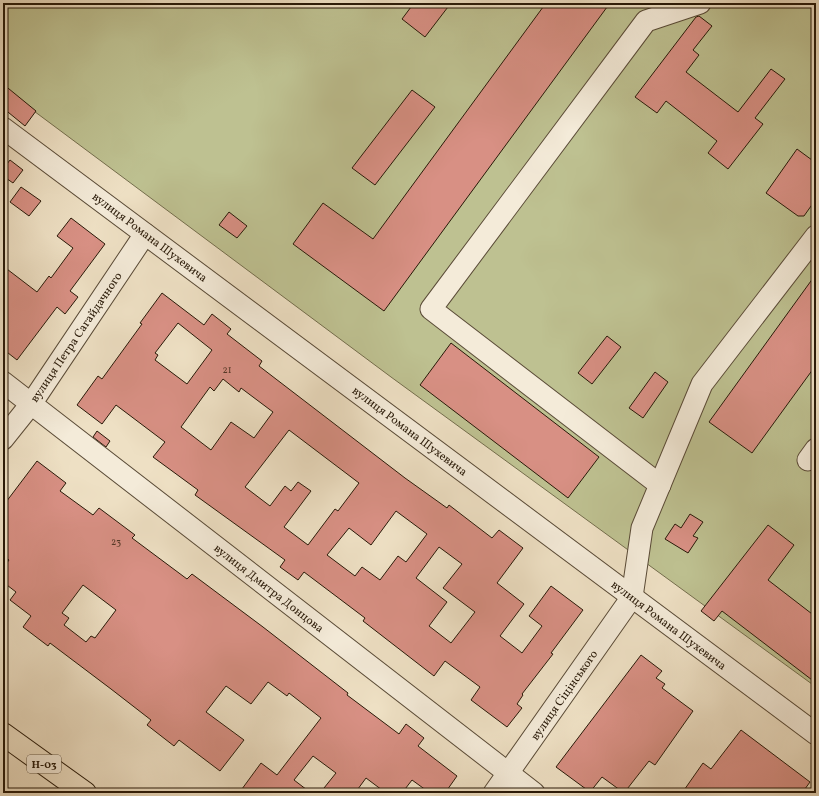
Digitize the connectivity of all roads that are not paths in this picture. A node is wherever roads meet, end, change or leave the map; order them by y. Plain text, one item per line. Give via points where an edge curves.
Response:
1 (700, 3) edge
2 (3, 128) edge
3 (145, 234) junction
4 (816, 236) edge
5 (3, 382) edge
6 (31, 404) junction
7 (3, 439) edge
8 (660, 485) junction
9 (632, 597) junction
10 (3, 734) edge
11 (816, 734) edge
12 (509, 774) junction
13 (85, 793) edge
14 (494, 793) edge
15 (534, 793) edge

1 - 8 street via 646,21 431,309
2 - 3 street, вулиця Романа Шухевича
3 - 6 street, вулиця Петра Сагайдачного
3 - 9 street, вулиця Романа Шухевича
4 - 8 street via 702,384
5 - 6 street, вулиця Дмитра Донцова
6 - 7 street, вулиця Петра Сагайдачного
6 - 12 street, вулиця Дмитра Донцова
8 - 9 street via 642,528
9 - 11 street, вулиця Романа Шухевича
9 - 12 street, вулиця Сіцінського
10 - 13 main road, Н-03
12 - 14 street, вулиця Сіцінського
12 - 15 street, вулиця Дмитра Донцова

